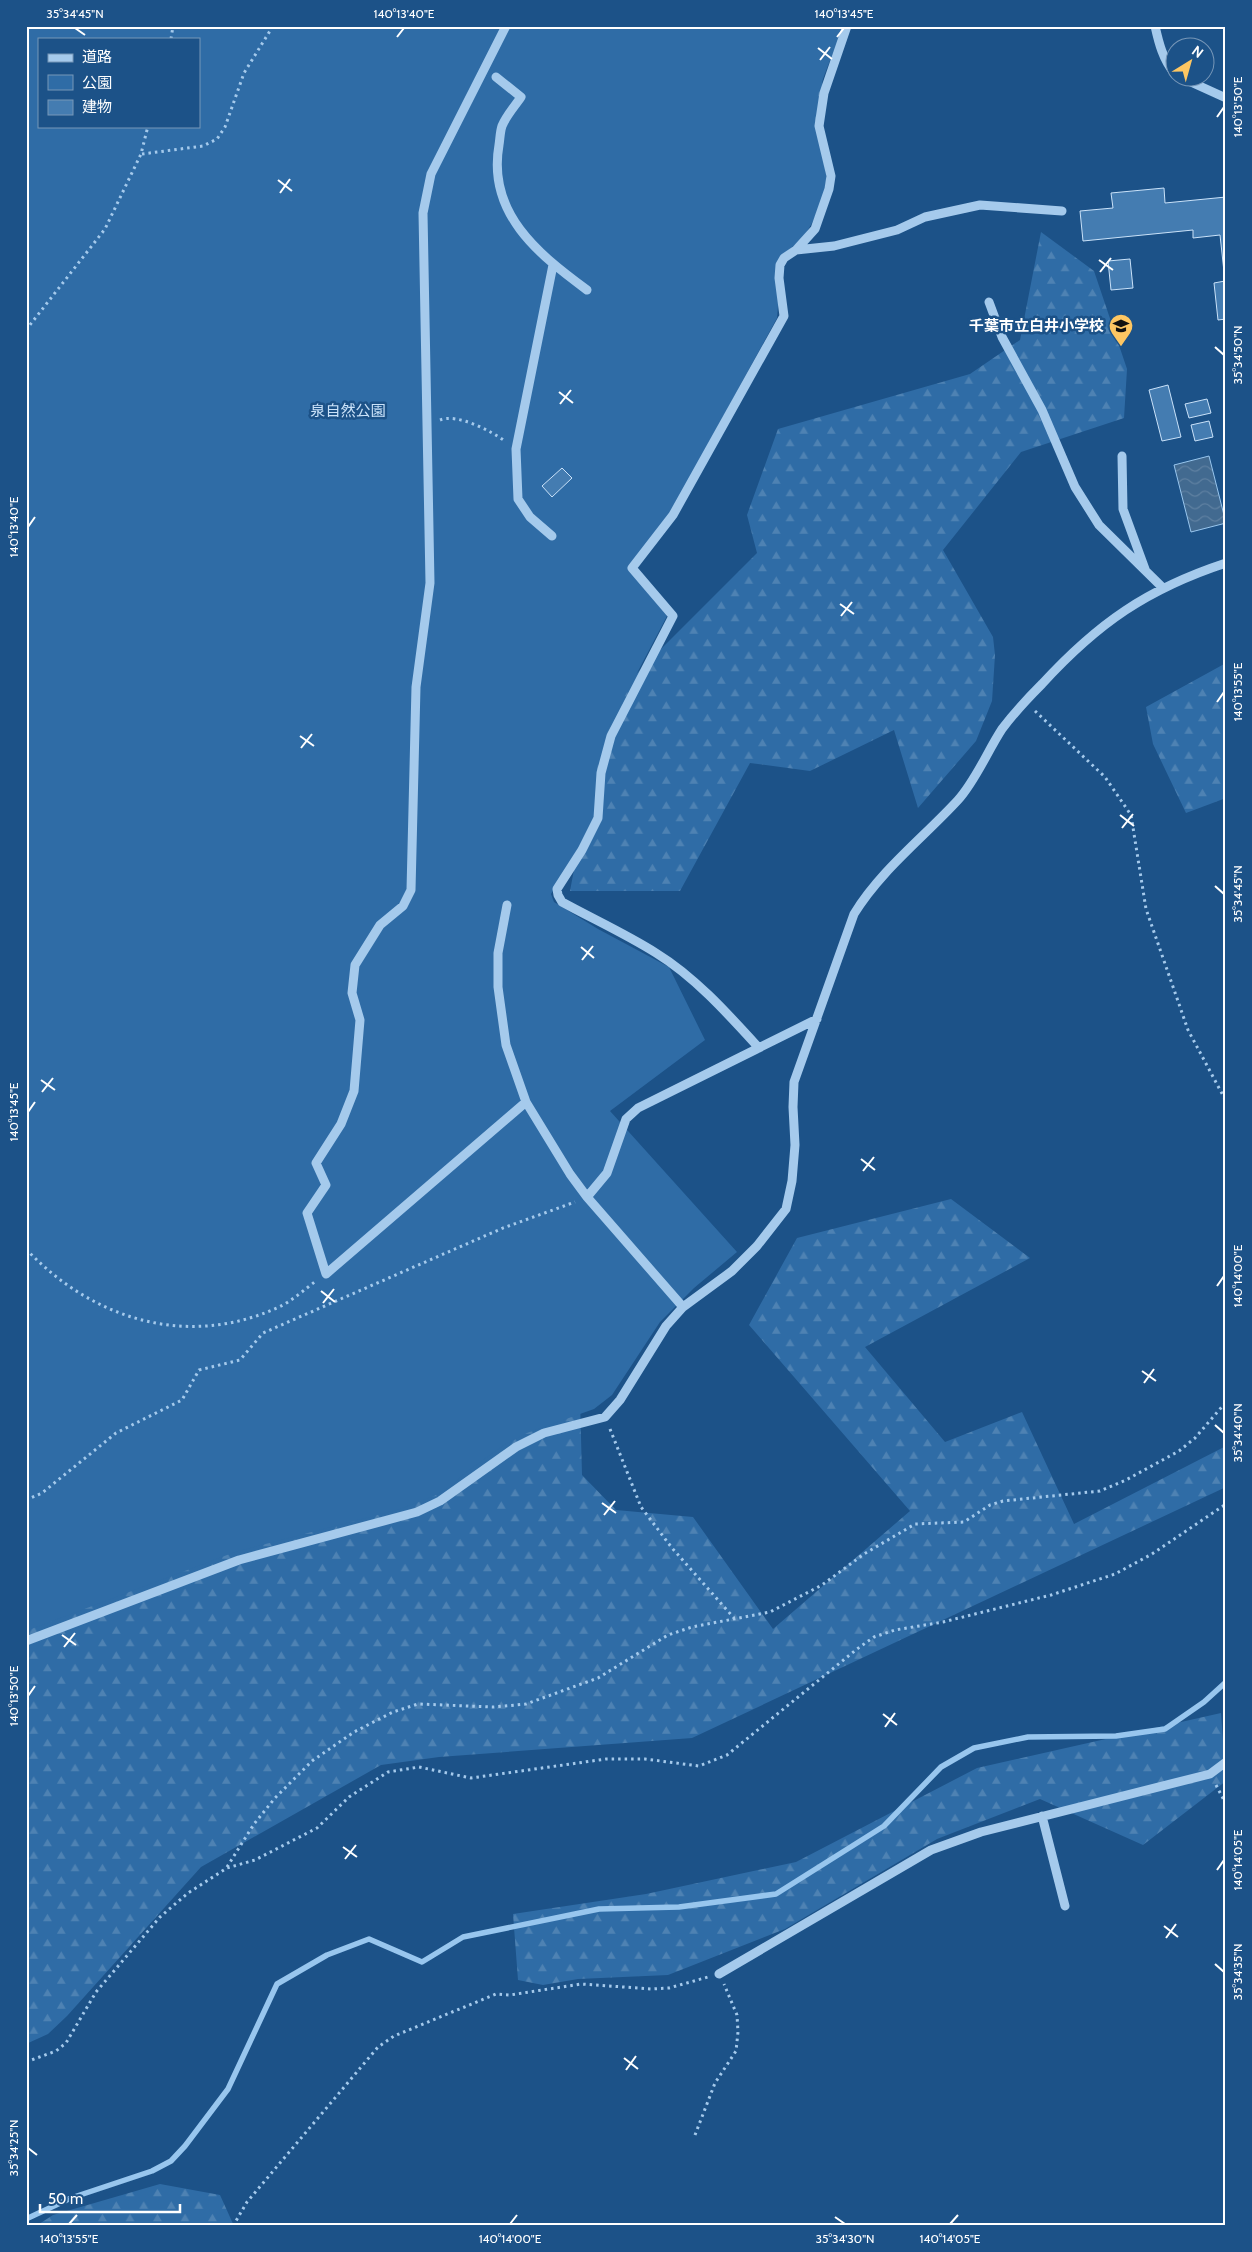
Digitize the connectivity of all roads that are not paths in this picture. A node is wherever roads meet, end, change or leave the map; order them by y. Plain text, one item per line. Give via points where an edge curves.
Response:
1 (506, 26) edge
2 (848, 26) edge
3 (1154, 26) edge
4 (1164, 58) edge
5 (496, 77) dead end
6 (1204, 88) edge
7 (1226, 98) edge
8 (1062, 211) dead end
9 (796, 250) junction
10 (553, 264) junction
11 (587, 290) dead end
12 (989, 302) dead end
13 (1122, 456) dead end
14 (552, 536) dead end
15 (1226, 563) edge
16 (1146, 571) junction
17 (1163, 588) junction
18 (508, 905) dead end
19 (817, 1019) junction
20 (759, 1048) junction
21 (526, 1102) junction
22 (587, 1197) junction
23 (683, 1307) junction
24 (26, 1641) edge
25 (1226, 1762) edge
26 (1042, 1816) junction
27 (1065, 1906) dead end
28 (719, 1974) road end

1 - 21 street via 431,174 423,213 430,583 416,687 411,890 403,906 380,925 355,966 352,993 360,1020 354,1091 341,1124 316,1163 326,1185 307,1213 326,1274
2 - 9 street via 824,94 819,126 831,176 829,189 815,229
3 - 4 street
5 - 10 street via 521,97 502,126 497,154 503,200 516,226
6 - 7 street
8 - 9 street via 980,205 834,246
9 - 20 street via 780,265 784,316 673,515 632,568 673,616 611,736 601,773 598,818 557,889 562,902 656,953 689,978
10 - 11 street
10 - 14 street via 516,449 518,499 530,517
12 - 16 street via 1002,337 1042,410 1075,487 1099,525
13 - 16 street via 1123,509
15 - 17 street
16 - 17 street
17 - 19 street via 1133,605 1073,650 1003,729 959,798 867,892 854,914
18 - 21 street via 498,953 498,987 506,1045
19 - 20 street
19 - 23 street via 794,1082 795,1145 786,1209 732,1271
20 - 22 street via 638,1108 626,1119 608,1173
21 - 22 street
22 - 23 street
23 - 24 street via 666,1326 620,1400 605,1417 544,1433 516,1447 440,1502 416,1512 239,1560
25 - 26 street via 1210,1774
26 - 27 street
26 - 28 street via 981,1832 931,1850

